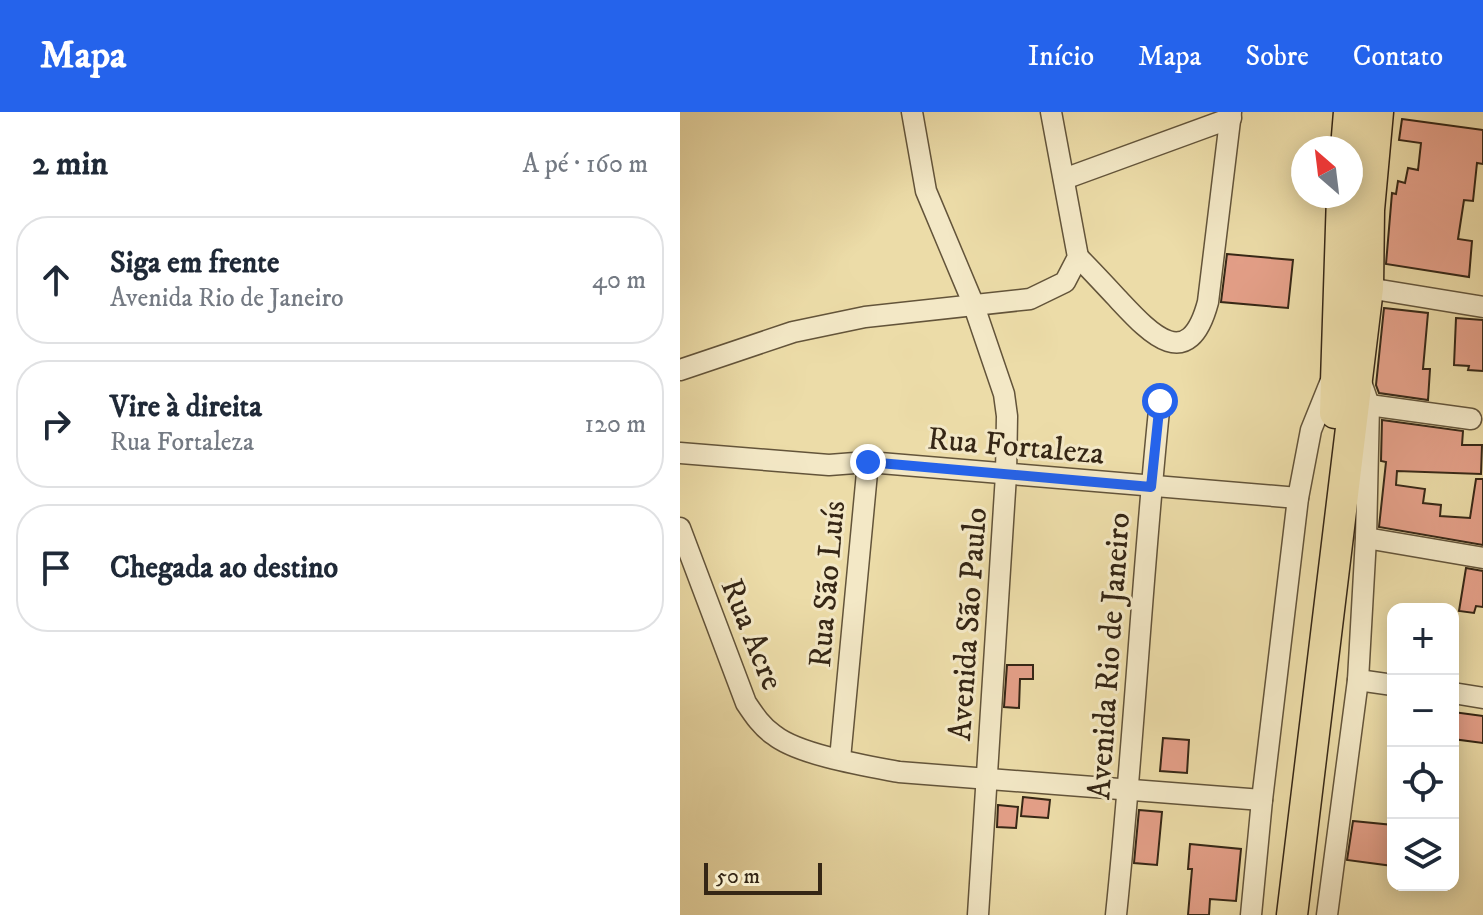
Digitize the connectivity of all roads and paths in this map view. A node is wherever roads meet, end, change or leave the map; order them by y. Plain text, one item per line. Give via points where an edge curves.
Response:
1 (912, 112) edge
2 (1051, 112) edge
3 (1349, 112) edge
4 (1378, 112) edge
5 (1231, 115) edge
6 (1347, 136) edge
7 (1363, 162) edge
8 (1064, 179) junction
9 (1350, 208) edge
10 (1351, 208) edge
11 (1078, 257) junction
12 (1368, 288) junction
13 (973, 303) junction
14 (1483, 307) edge
15 (680, 370) edge
16 (1346, 370) junction
17 (1160, 401) dead end
18 (1369, 405) junction
19 (1471, 419) dead end
20 (680, 453) edge
21 (868, 462) junction
22 (1006, 475) junction
23 (1151, 487) junction
24 (1298, 498) junction
25 (680, 528) edge
26 (1366, 538) junction
27 (1483, 558) edge
28 (1358, 680) junction
29 (1387, 684) edge
30 (1459, 694) edge
31 (1483, 698) edge
32 (840, 759) junction
33 (987, 778) junction
34 (1129, 791) junction
35 (1262, 800) junction
36 (978, 915) edge
37 (1116, 915) edge
38 (1251, 915) edge
39 (1292, 915) edge
40 (1327, 915) edge

1 - 13 street, Avenida São Paulo via 926,191
2 - 8 street
3 - 6 main road
4 - 7 main road
5 - 8 street
5 - 11 street via 1208,302 1195,332 1173,343 1144,329
8 - 11 street
9 - 16 main road
10 - 12 main road
11 - 13 street via 1065,282 1048,292 1030,299
12 - 14 street
12 - 16 main road
13 - 15 street via 793,332
13 - 22 street, Avenida São Paulo via 1004,394
16 - 18 street
16 - 24 street via 1311,430
16 - 39 main road via 1333,575
17 - 23 street, Avenida Rio de Janeiro
18 - 19 street
18 - 26 street
20 - 21 street, Rua Fortaleza via 829,465
21 - 22 street, Rua Fortaleza
21 - 32 street, Rua São Luís
22 - 23 street, Rua Fortaleza
22 - 33 street, Avenida São Paulo
23 - 24 street, Rua Fortaleza
23 - 34 street, Avenida Rio de Janeiro
24 - 35 street
25 - 32 street, Rua Acre via 739,689 755,717 776,737
26 - 27 street
26 - 28 street
28 - 29 street
28 - 40 street
30 - 31 street
32 - 33 street, Rua Acre via 899,772
33 - 34 street, Rua Acre
33 - 36 street, Avenida São Paulo
34 - 35 street, Rua Acre
34 - 37 street, Avenida Rio de Janeiro
35 - 38 street

